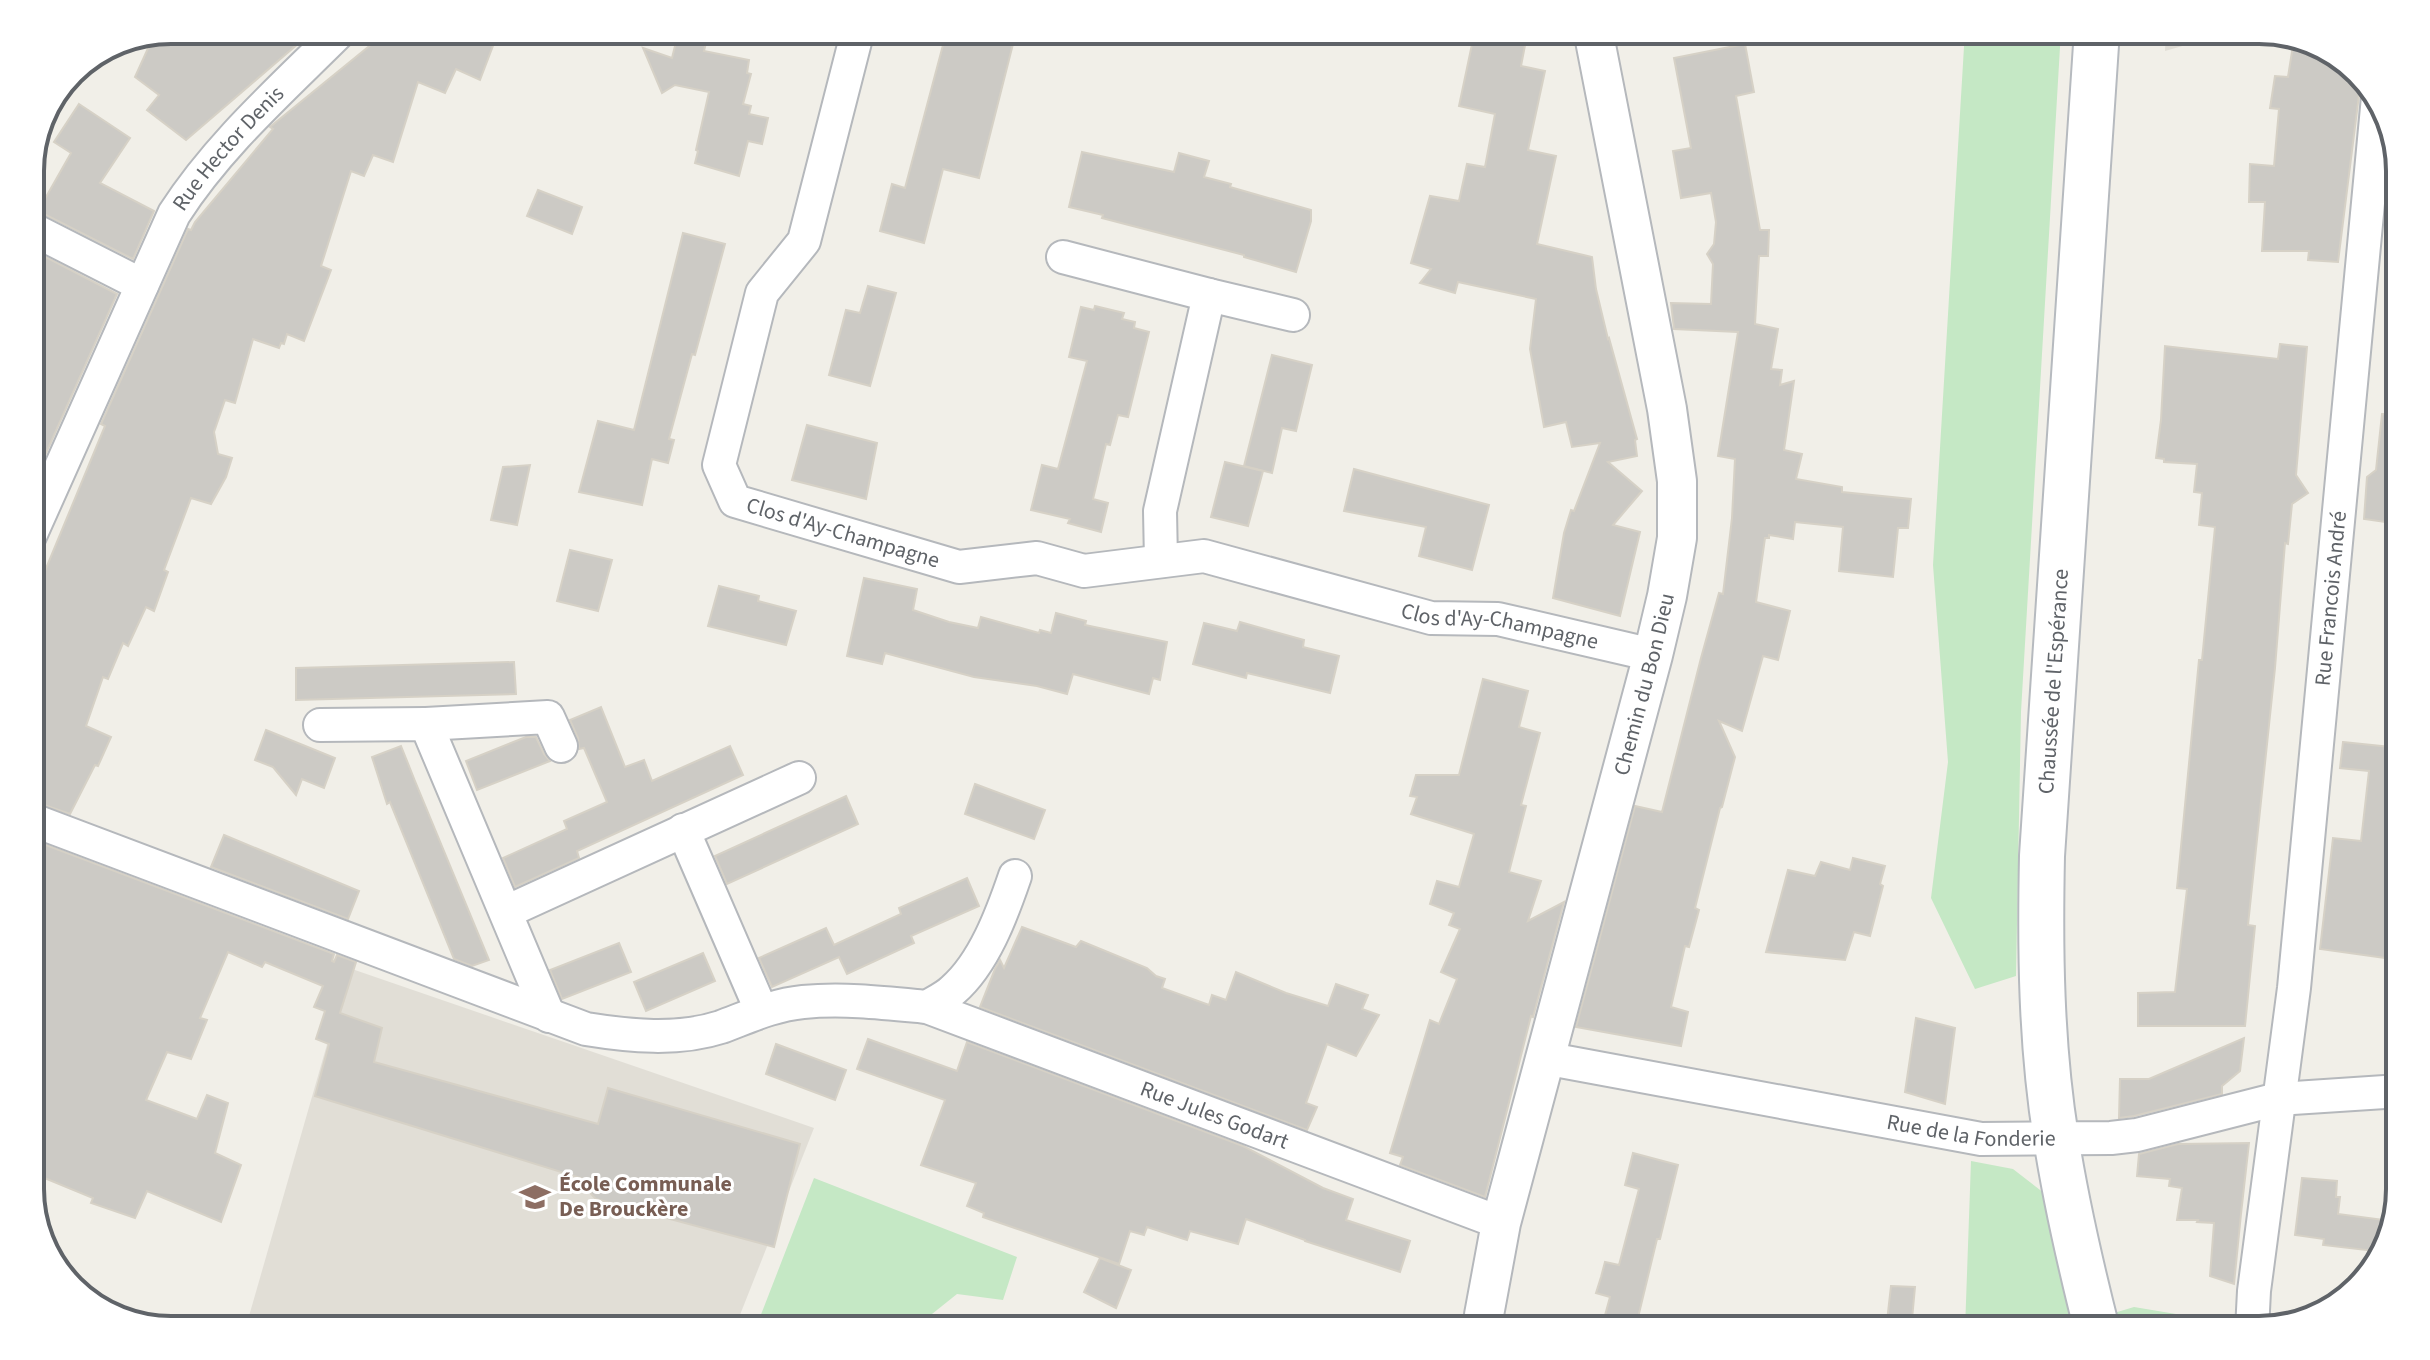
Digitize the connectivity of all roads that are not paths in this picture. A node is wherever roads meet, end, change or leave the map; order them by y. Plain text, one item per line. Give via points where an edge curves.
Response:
1 (327, 44) edge
2 (854, 44) edge
3 (1596, 44) edge
4 (2096, 44) edge
5 (2376, 122) edge
6 (44, 235) edge
7 (1063, 257) dead end
8 (142, 285) junction
9 (1209, 295) junction
10 (1293, 315) dead end
11 (44, 505) edge
12 (1161, 561) junction
13 (1653, 655) junction
14 (426, 724) junction
15 (320, 725) dead end
16 (561, 746) dead end
17 (799, 778) dead end
18 (44, 824) edge
19 (683, 830) junction
20 (1015, 876) dead end
21 (506, 912) junction
22 (927, 1007) junction
23 (761, 1010) junction
24 (549, 1016) junction
25 (1544, 1058) junction
26 (2386, 1092) edge
27 (2278, 1099) junction
28 (2056, 1137) junction
29 (1501, 1223) junction
30 (1484, 1316) edge
31 (2094, 1316) edge
32 (2253, 1316) edge

1 - 8 street, Rue Hector Denis via 221,149 191,187
2 - 12 street, Clos d'Ay-Champagne via 804,241 762,293 719,465 735,501 959,567 1037,558 1084,571
3 - 13 street, Chemin du Bon Dieu via 1677,481 1677,538
4 - 28 main road, Chaussée de l'Espérance via 2042,856 2040,954
5 - 27 street, Rue Francois André via 2296,972
6 - 8 street
7 - 9 street
8 - 11 street, Rue Hector Denis
9 - 10 street
9 - 12 street via 1160,511
12 - 13 street, Clos d'Ay-Champagne via 1204,556 1431,618 1498,619
13 - 25 street, Chemin du Bon Dieu
14 - 15 street
14 - 16 street via 548,717
14 - 21 street
17 - 19 street
18 - 24 street, Rue Jules Godart
19 - 21 street
19 - 23 street
20 - 22 street via 999,924 978,960 954,990
21 - 24 street
22 - 23 street, Rue Jules Godart via 802,1002
22 - 29 street, Rue Jules Godart
23 - 24 street, Rue Jules Godart via 718,1028 646,1036 586,1029
25 - 28 street, Rue de la Fonderie via 1981,1139
25 - 29 street, Chemin du Bon Dieu
26 - 27 street, Rue de la Fonderie
27 - 28 street, Rue de la Fonderie via 2137,1135
27 - 32 street, Rue Francois André
28 - 31 main road, Chaussée de l'Espérance
29 - 30 street, Chemin du Bon Dieu

